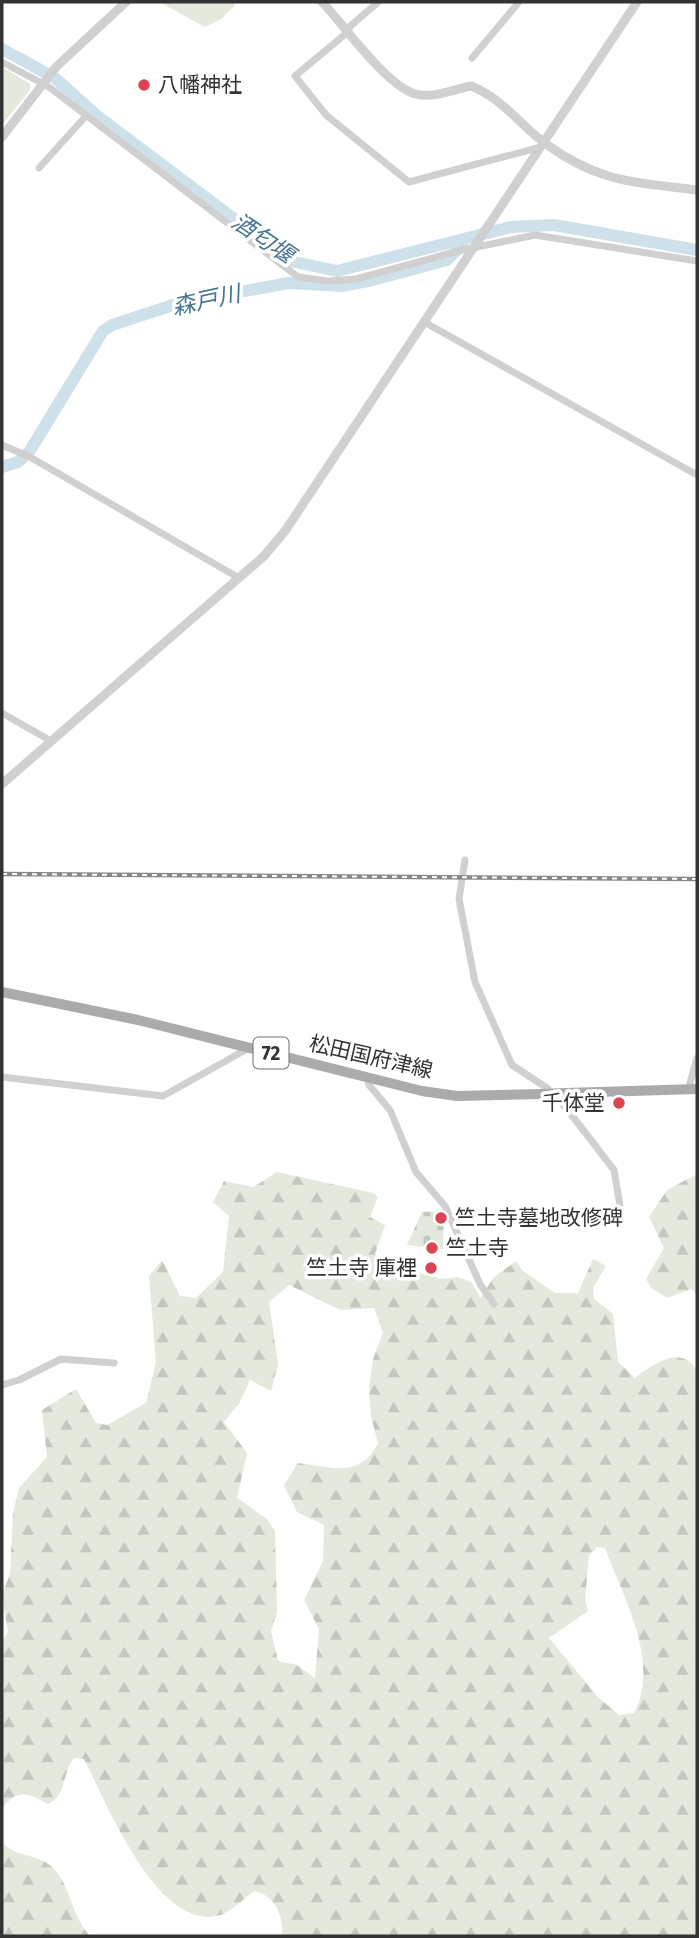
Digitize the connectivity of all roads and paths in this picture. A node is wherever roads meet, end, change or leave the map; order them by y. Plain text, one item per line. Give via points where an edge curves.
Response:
1 (126, 2) edge
2 (322, 2) edge
3 (378, 2) edge
4 (519, 2) edge
5 (637, 2) edge
6 (348, 30) junction
7 (472, 58) dead end
8 (2, 62) edge
9 (42, 85) junction
10 (85, 117) junction
11 (2, 137) edge
12 (543, 145) junction
13 (39, 168) dead end
14 (697, 190) edge
15 (474, 248) junction
16 (697, 261) edge
17 (426, 323) junction
18 (2, 444) edge
19 (697, 475) edge
20 (239, 578) junction
21 (2, 713) edge
22 (51, 741) junction
23 (2, 784) edge
24 (465, 860) dead end
25 (2, 992) edge
26 (249, 1048) junction
27 (697, 1058) edge
28 (2, 1077) edge
29 (367, 1077) junction
30 (527, 1078) junction
31 (692, 1090) edge
32 (567, 1093) junction
33 (521, 1095) junction
34 (567, 1109) junction
35 (620, 1206) dead end
36 (494, 1304) dead end
37 (114, 1363) dead end
38 (2, 1385) edge

1 - 9 street
2 - 6 street
3 - 6 street
4 - 7 street
5 - 12 street
6 - 12 street via 377,66 407,89 430,95 471,86 482,90
6 - 12 street via 295,76 326,115 409,182
8 - 9 street
9 - 10 street
9 - 11 street
10 - 13 street
10 - 15 street via 298,277 356,279
12 - 14 street via 598,175
12 - 15 street
15 - 16 street via 535,235
15 - 17 street
17 - 19 street
17 - 20 street via 285,531
18 - 20 street
20 - 22 street
21 - 22 street
22 - 23 street
24 - 30 street via 459,899 475,982 512,1065
25 - 26 main road, 松田国府津線 / 72
26 - 28 street via 163,1096
26 - 29 main road, 松田国府津線 / 72
27 - 31 street
29 - 33 main road, 松田国府津線 / 72 via 457,1096
29 - 36 street via 390,1110 416,1172 445,1206 480,1284
30 - 33 street
30 - 34 street via 547,1088
31 - 32 main road, 松田国府津線 / 72
32 - 33 main road, 松田国府津線 / 72, bridge
32 - 34 street
34 - 35 street via 614,1170
37 - 38 street via 61,1359

